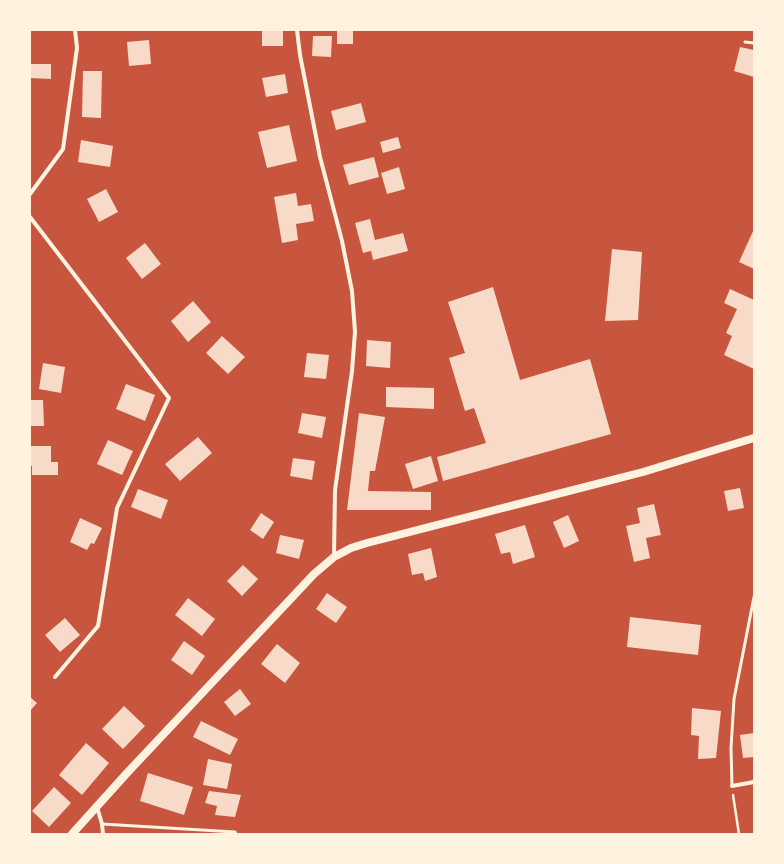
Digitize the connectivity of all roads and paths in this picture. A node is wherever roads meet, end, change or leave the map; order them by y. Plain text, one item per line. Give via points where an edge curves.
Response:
1 (75, 30) edge
2 (297, 30) edge
3 (745, 42) dead end
4 (754, 43) edge
5 (30, 194) edge
6 (30, 217) edge
7 (754, 438) edge
8 (334, 557) junction
9 (754, 596) edge
10 (55, 677) dead end
11 (754, 782) edge
12 (732, 786) junction
13 (97, 806) junction
14 (102, 824) junction
15 (72, 834) edge
16 (103, 834) edge
17 (236, 834) edge
18 (739, 834) edge

1 - 5 street via 77,48 63,149
2 - 8 street via 320,157 352,291 355,332 335,490
3 - 4 lane
6 - 10 street via 169,398 117,508 98,626
7 - 8 main road via 643,472 367,543
8 - 13 main road via 314,574
9 - 12 lane via 734,699
11 - 12 street
12 - 18 path
13 - 14 street
13 - 15 main road
14 - 16 street
14 - 17 lane

